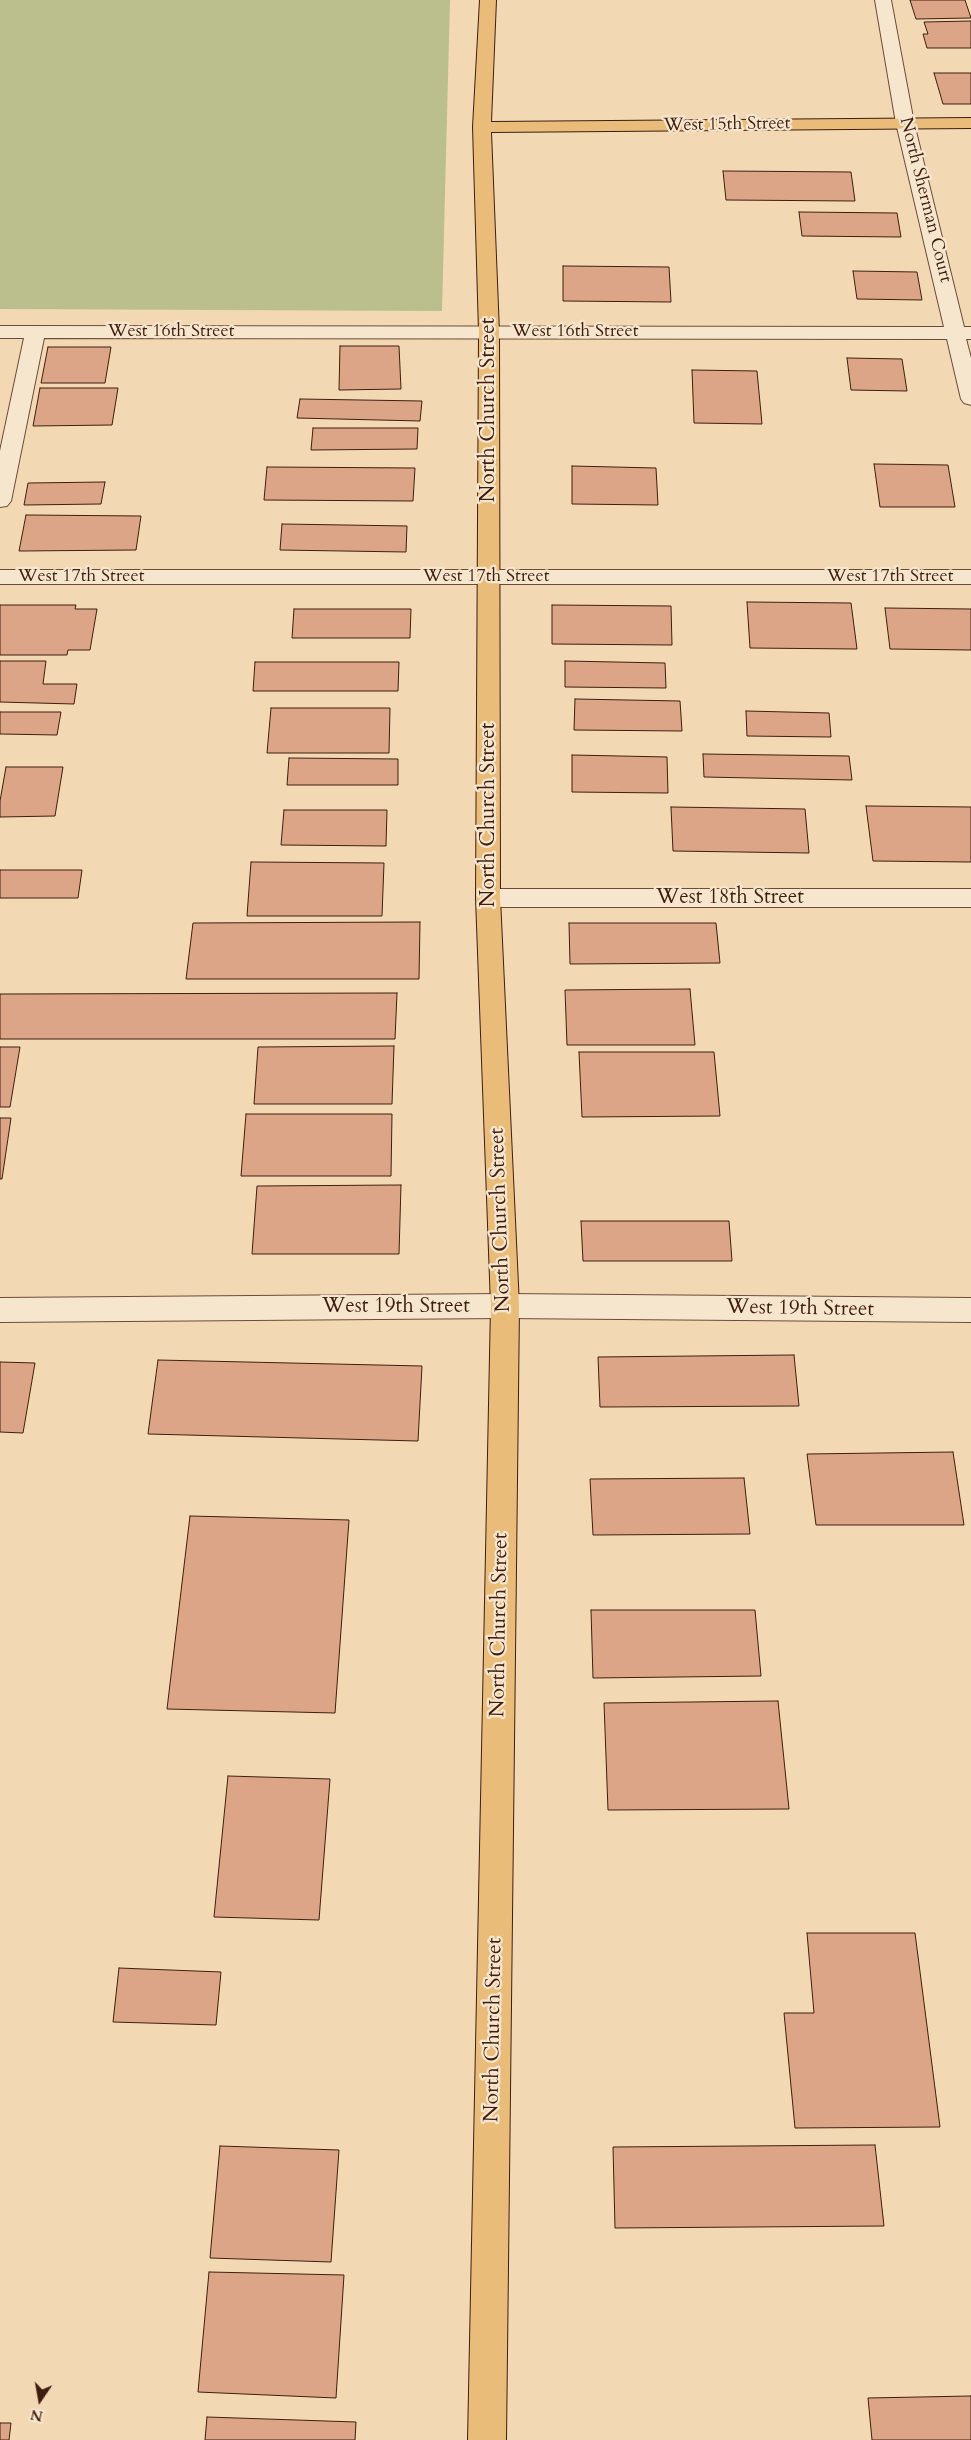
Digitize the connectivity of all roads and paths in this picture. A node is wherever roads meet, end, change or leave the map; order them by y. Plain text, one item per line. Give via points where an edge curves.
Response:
1 (488, 0) edge
2 (883, 0) edge
3 (905, 123) junction
4 (971, 123) edge
5 (482, 128) junction
6 (0, 332) edge
7 (35, 332) junction
8 (489, 332) junction
9 (964, 333) edge
10 (971, 399) edge
11 (0, 501) edge
12 (0, 576) edge
13 (489, 577) junction
14 (971, 577) edge
15 (488, 898) junction
16 (971, 898) edge
17 (505, 1306) junction
18 (0, 1310) edge
19 (971, 1310) edge
20 (487, 2440) edge

1 - 5 main road, North Church Street
2 - 3 street, North Sherman Court
3 - 4 main road, West 15th Street
3 - 5 main road, West 15th Street
3 - 9 street, North Sherman Court
5 - 8 main road, North Church Street
6 - 7 street, West 16th Street
7 - 8 street, West 16th Street
7 - 11 street
8 - 9 street, West 16th Street
8 - 13 main road, North Church Street
9 - 10 street, North Sherman Court
12 - 13 street, West 17th Street
13 - 14 street, West 17th Street
13 - 15 main road, North Church Street
15 - 16 street, West 18th Street
15 - 17 main road, North Church Street
17 - 18 street, West 19th Street
17 - 19 street, West 19th Street
17 - 20 main road, North Church Street

